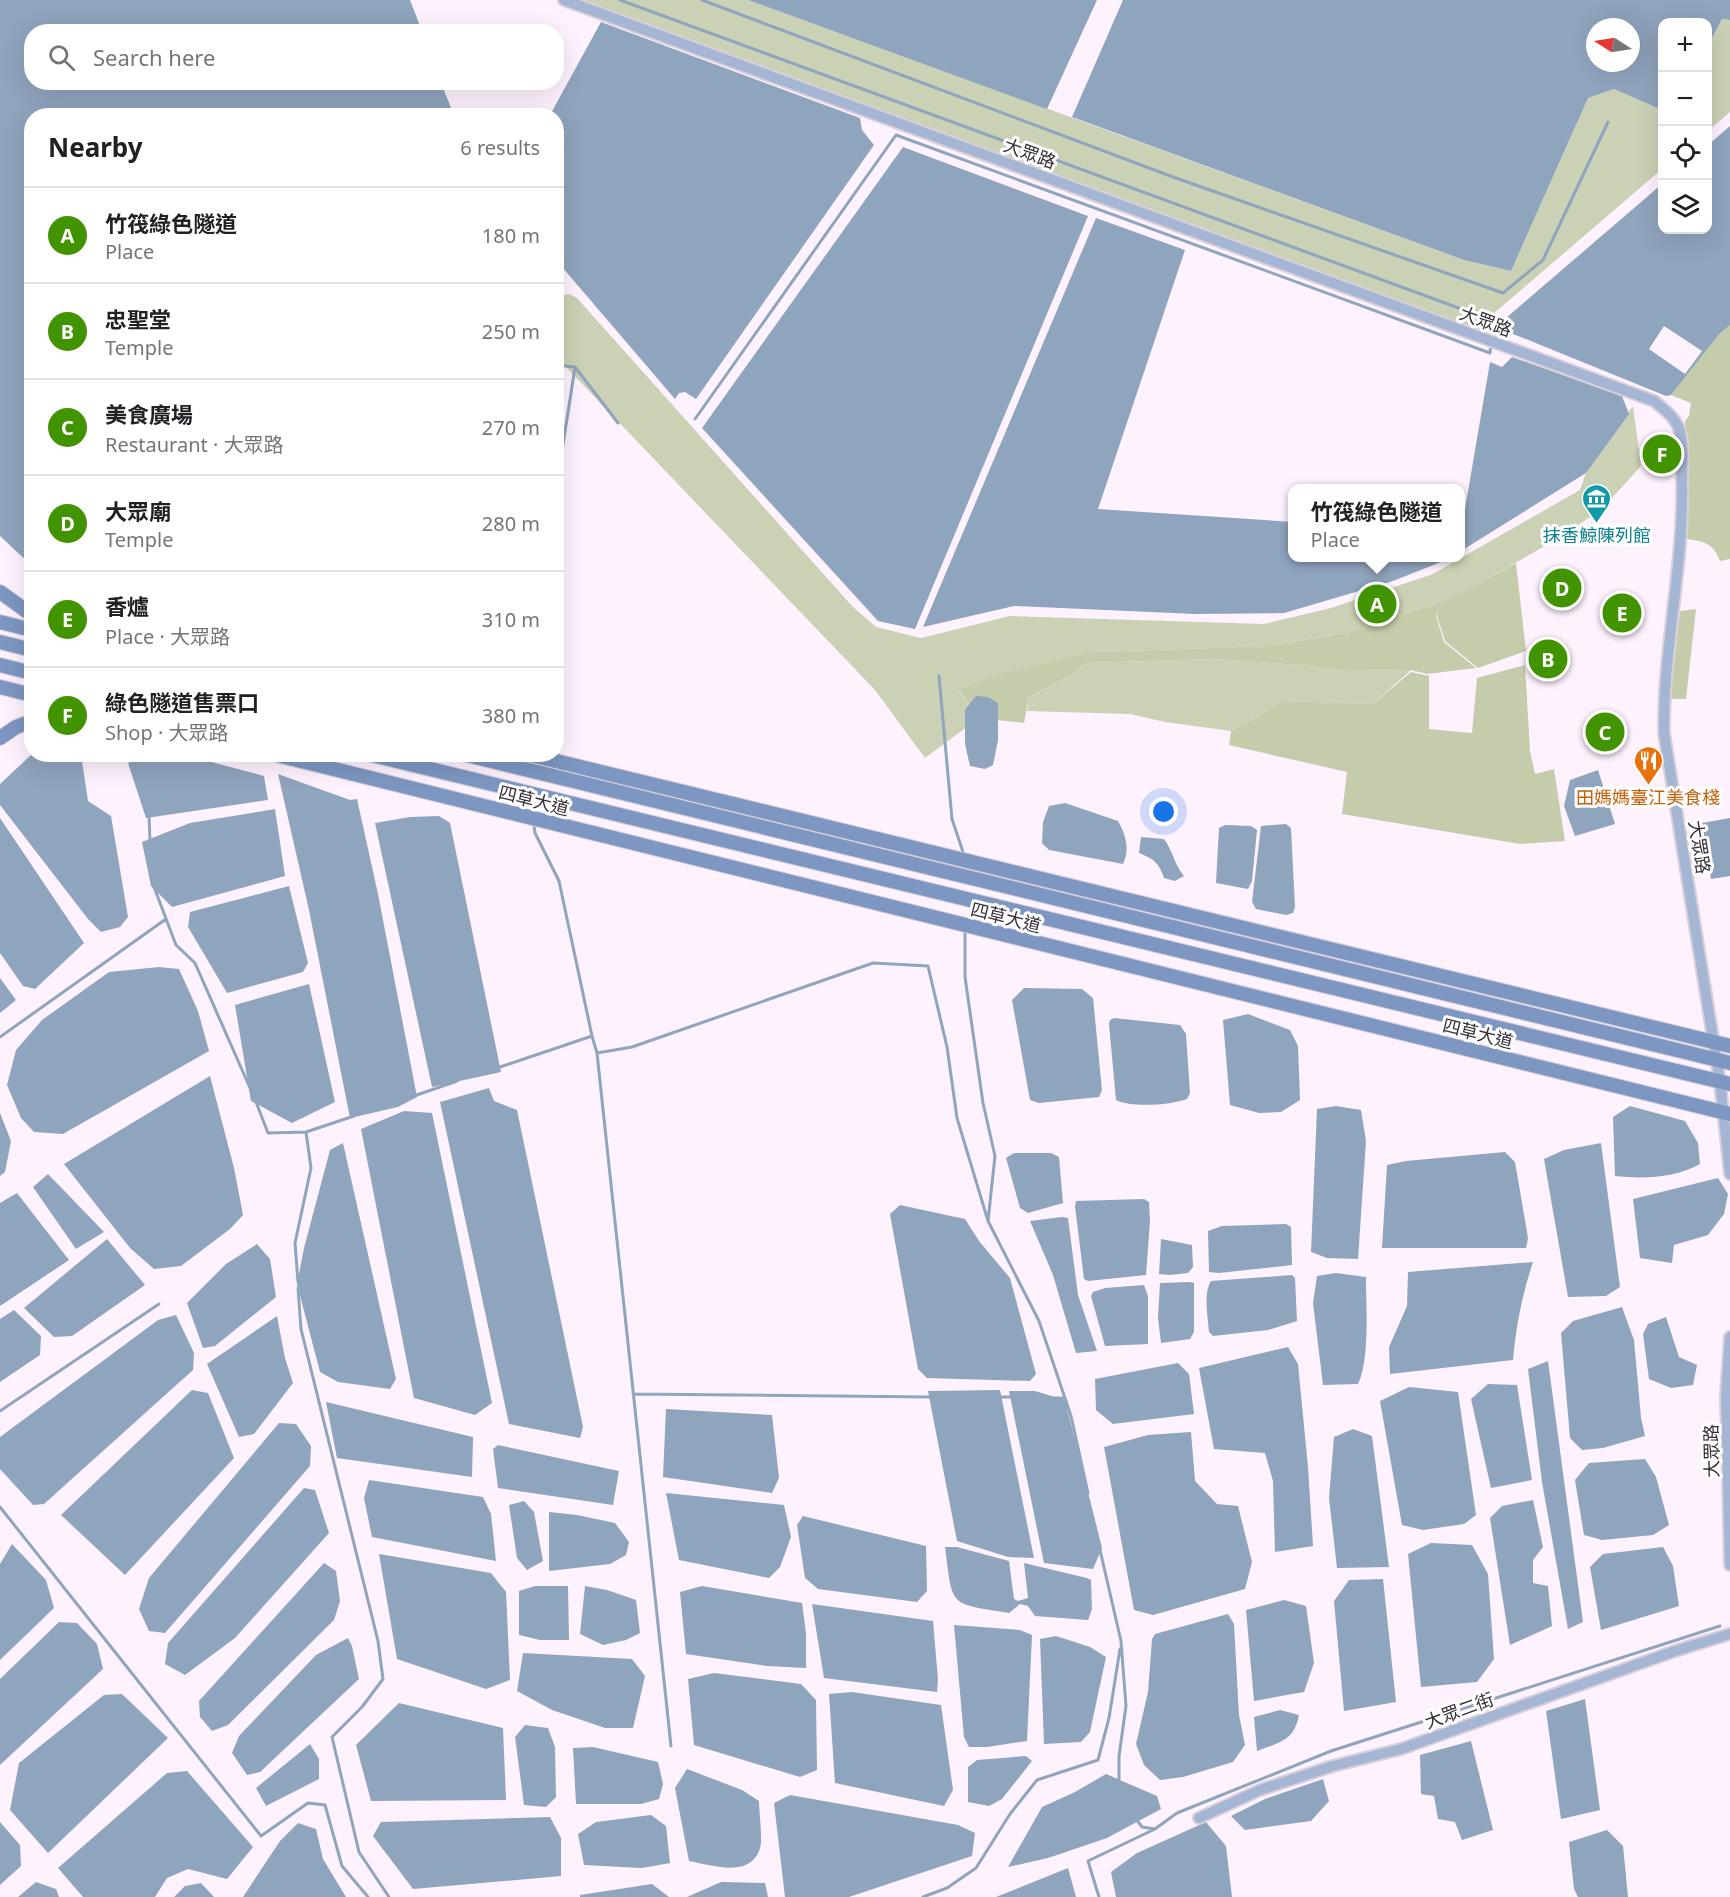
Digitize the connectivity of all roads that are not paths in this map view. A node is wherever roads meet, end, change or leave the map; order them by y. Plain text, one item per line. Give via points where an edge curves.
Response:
1 (564, 0) edge
2 (0, 592) edge
3 (24, 609) edge
4 (0, 622) edge
5 (24, 628) edge
6 (0, 642) edge
7 (24, 648) edge
8 (0, 665) edge
9 (24, 671) edge
10 (0, 687) edge
11 (24, 693) edge
12 (24, 724) edge
13 (0, 738) edge
14 (305, 762) edge
15 (401, 762) edge
16 (496, 762) edge
17 (560, 762) edge
18 (1714, 1042) junction
19 (1730, 1046) edge
20 (1723, 1061) edge
21 (1725, 1083) edge
22 (1726, 1113) edge
23 (1730, 1174) edge
24 (1730, 1337) edge
25 (1730, 1565) edge
26 (1730, 1634) edge
27 (1199, 1818) dead end

1 - 18 street, 大眾路 via 1647,398 1673,416 1681,436 1682,541 1664,733
2 - 3 street
4 - 5 street
6 - 7 street
8 - 9 street
10 - 11 street
12 - 13 street
14 - 22 street, 四草大道
15 - 21 street, 四草大道
16 - 20 street, 四草大道
17 - 18 street
18 - 19 street
18 - 20 street, 大眾路
20 - 21 street, 大眾路
21 - 22 street, 大眾路
22 - 23 street, 大眾路
24 - 25 street, 大眾路 via 1726,1395
26 - 27 street, 大眾二街 via 1401,1749 1260,1790

